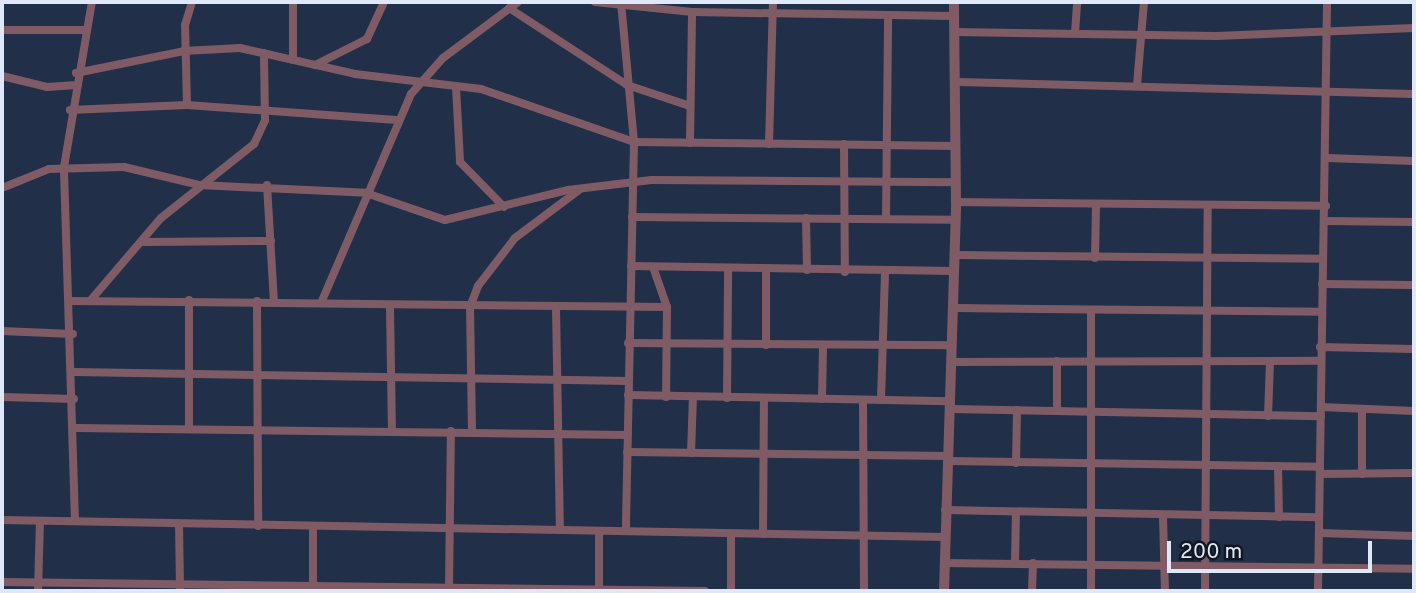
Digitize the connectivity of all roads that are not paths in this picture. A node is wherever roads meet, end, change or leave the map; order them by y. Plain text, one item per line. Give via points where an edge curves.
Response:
1 (92, 2) edge
2 (192, 2) edge
3 (293, 2) edge
4 (384, 2) edge
5 (518, 2) edge
6 (595, 2) edge
7 (773, 2) edge
8 (954, 2) edge
9 (1077, 2) edge
10 (1144, 2) edge
11 (1326, 2) edge
12 (621, 5) edge
13 (509, 8) junction
14 (692, 12) junction
15 (770, 13) junction
16 (888, 15) junction
17 (954, 16) junction
18 (1414, 28) edge
19 (1325, 29) junction
20 (2, 30) edge
21 (86, 30) junction
22 (955, 32) junction
23 (1075, 33) junction
24 (1143, 36) junction
25 (184, 51) junction
26 (264, 53) junction
27 (293, 60) junction
28 (315, 65) junction
29 (76, 73) junction
30 (2, 76) edge
31 (957, 82) junction
32 (74, 85) junction
33 (419, 85) junction
34 (627, 85) junction
35 (1137, 85) junction
36 (456, 88) junction
37 (1329, 90) junction
38 (1414, 94) edge
39 (187, 105) junction
40 (690, 106) junction
41 (70, 110) junction
42 (266, 114) junction
43 (396, 120) junction
44 (634, 142) junction
45 (690, 143) junction
46 (769, 144) junction
47 (844, 144) junction
48 (888, 144) junction
49 (956, 146) junction
50 (1327, 158) junction
51 (1414, 161) edge
52 (64, 167) junction
53 (845, 180) junction
54 (887, 181) junction
55 (633, 182) junction
56 (956, 182) junction
57 (199, 185) junction
58 (267, 185) junction
59 (2, 188) edge
60 (582, 188) junction
61 (366, 193) junction
62 (956, 202) junction
63 (1096, 204) junction
64 (1208, 206) junction
65 (1326, 206) junction
66 (504, 207) junction
67 (632, 217) junction
68 (806, 218) junction
69 (845, 218) junction
70 (886, 219) junction
71 (955, 220) junction
72 (1325, 221) junction
73 (1414, 222) edge
74 (271, 241) junction
75 (144, 242) junction
76 (955, 255) junction
77 (1095, 258) junction
78 (1323, 259) junction
79 (1207, 260) junction
80 (631, 266) junction
81 (653, 267) junction
82 (728, 271) junction
83 (766, 271) junction
84 (807, 271) junction
85 (954, 271) junction
86 (845, 272) junction
87 (885, 272) junction
88 (1322, 284) junction
89 (1414, 285) edge
90 (71, 300) junction
91 (90, 300) junction
92 (189, 300) junction
93 (257, 301) junction
94 (274, 302) junction
95 (321, 303) junction
96 (628, 306) junction
97 (390, 307) junction
98 (470, 307) junction
99 (555, 307) junction
100 (667, 307) junction
101 (953, 308) junction
102 (1091, 310) junction
103 (1207, 311) junction
104 (1321, 312) junction
105 (2, 331) edge
106 (73, 334) junction
107 (628, 343) junction
108 (667, 343) junction
109 (728, 344) junction
110 (766, 345) junction
111 (823, 345) junction
112 (952, 345) junction
113 (881, 346) junction
114 (1320, 347) junction
115 (1414, 349) edge
116 (1057, 361) junction
117 (1207, 361) junction
118 (1270, 361) junction
119 (1320, 361) junction
120 (951, 362) junction
121 (1090, 362) junction
122 (189, 370) junction
123 (257, 371) junction
124 (74, 372) junction
125 (391, 374) junction
126 (471, 376) junction
127 (556, 379) junction
128 (628, 381) junction
129 (628, 396) junction
130 (2, 397) edge
131 (667, 397) junction
132 (692, 397) junction
133 (727, 398) junction
134 (764, 398) junction
135 (74, 399) junction
136 (822, 399) junction
137 (863, 400) junction
138 (881, 400) junction
139 (949, 405) junction
140 (1362, 409) junction
141 (1017, 411) junction
142 (1057, 411) junction
143 (1089, 411) junction
144 (1414, 411) edge
145 (1321, 412) junction
146 (1207, 415) junction
147 (1268, 416) junction
148 (74, 428) junction
149 (189, 429) junction
150 (257, 430) junction
151 (392, 431) junction
152 (451, 431) junction
153 (472, 432) junction
154 (557, 433) junction
155 (627, 435) junction
156 (627, 452) junction
157 (691, 453) junction
158 (763, 456) junction
159 (864, 456) junction
160 (948, 458) junction
161 (1016, 463) junction
162 (1091, 464) junction
163 (1206, 466) junction
164 (1278, 466) junction
165 (1320, 470) junction
166 (1414, 473) edge
167 (1362, 474) junction
168 (945, 510) junction
169 (1016, 512) junction
170 (1092, 515) junction
171 (1163, 516) junction
172 (1204, 516) junction
173 (1279, 517) junction
174 (1319, 517) junction
175 (2, 520) edge
176 (40, 521) junction
177 (75, 521) junction
178 (179, 524) junction
179 (258, 526) junction
180 (313, 527) junction
181 (451, 529) junction
182 (560, 530) junction
183 (599, 531) junction
184 (626, 531) junction
185 (1320, 533) junction
186 (731, 534) junction
187 (763, 534) junction
188 (1414, 536) edge
189 (863, 537) junction
190 (945, 537) junction
191 (1015, 562) junction
192 (944, 563) junction
193 (1033, 563) junction
194 (1091, 564) junction
195 (1165, 565) junction
196 (1205, 566) junction
197 (1319, 566) junction
198 (1414, 569) edge
199 (2, 582) edge
200 (38, 587) edge
201 (180, 587) edge
202 (313, 588) edge
203 (449, 589) edge
204 (599, 590) edge
205 (705, 591) edge
206 (731, 591) edge
207 (864, 591) edge
208 (944, 591) edge
209 (1032, 591) edge
210 (1091, 591) edge
211 (1165, 591) edge
212 (1205, 591) edge
213 (1318, 591) edge

1 - 21 street
2 - 25 street
3 - 27 street
4 - 28 street via 368,39
5 - 13 street
6 - 12 street
7 - 15 street
8 - 17 street
9 - 23 street
10 - 24 street
11 - 19 street
12 - 14 street
12 - 34 street
13 - 33 street
13 - 34 street
14 - 15 street
14 - 40 street
15 - 16 street
15 - 46 street
16 - 17 street
16 - 48 street
17 - 22 street
18 - 19 street
19 - 24 street
19 - 37 street
20 - 21 street
21 - 29 street
22 - 23 street
22 - 31 street
23 - 24 street
24 - 35 street
25 - 26 street
25 - 29 street
25 - 39 street
26 - 27 street
26 - 42 street
27 - 28 street
28 - 33 street
29 - 32 street
30 - 32 street via 47,87
31 - 35 street
31 - 49 street
32 - 41 street
33 - 36 street
33 - 43 street
34 - 40 street
34 - 44 street
35 - 37 street
36 - 44 street via 494,92
36 - 66 street via 460,162
37 - 38 street
37 - 50 street
39 - 41 street
39 - 42 street
40 - 45 street
41 - 52 street
42 - 43 street
42 - 57 street via 254,144
43 - 61 street
44 - 45 street
44 - 55 street
45 - 46 street
46 - 47 street
47 - 48 street
47 - 53 street
48 - 49 street
48 - 54 street
49 - 56 street
50 - 51 street
50 - 65 street
52 - 57 street via 124,167
52 - 59 street
52 - 90 street
53 - 54 street
53 - 55 street
53 - 69 street
54 - 56 street
54 - 70 street
55 - 60 street
55 - 67 street
56 - 62 street
57 - 58 street
57 - 75 street
58 - 61 street
58 - 74 street
60 - 66 street
60 - 98 street via 500,252
61 - 66 street via 433,219
61 - 95 street
62 - 63 street
62 - 71 street
63 - 64 street
63 - 77 street
64 - 65 street
64 - 79 street
65 - 72 street
67 - 68 street
67 - 80 street
68 - 69 street
68 - 84 street
69 - 70 street
69 - 86 street
70 - 71 street
71 - 76 street
72 - 73 street
72 - 78 street
74 - 75 street
74 - 94 street
75 - 91 street
76 - 77 street
76 - 85 street
77 - 79 street
78 - 79 street
78 - 88 street
79 - 103 street
80 - 81 street
80 - 96 street
81 - 82 street
81 - 100 street
82 - 83 street
82 - 109 street
83 - 84 street
83 - 110 street
84 - 86 street
85 - 87 street
85 - 101 street
86 - 87 street
87 - 113 street
88 - 89 street
88 - 104 street
90 - 91 street
90 - 106 street
91 - 92 street
92 - 93 street
92 - 122 street
93 - 94 street
93 - 123 street
94 - 95 street
95 - 97 street
96 - 99 street
96 - 100 street
96 - 107 street
97 - 98 street
97 - 125 street
98 - 99 street
98 - 126 street
99 - 127 street
100 - 108 street
101 - 102 street
101 - 112 street
102 - 103 street
102 - 121 street
103 - 104 street
103 - 117 street
104 - 114 street
105 - 106 street
106 - 124 street
107 - 108 street
107 - 128 street
108 - 109 street
108 - 131 street
109 - 110 street
109 - 133 street
110 - 111 street
111 - 113 street
111 - 136 street
112 - 113 street
112 - 120 street
113 - 138 street
114 - 115 street
114 - 119 street
116 - 120 street
116 - 121 street
116 - 142 street
117 - 118 street
117 - 121 street
117 - 146 street
118 - 119 street
118 - 147 street
119 - 145 street
120 - 139 street
121 - 143 street
122 - 123 street
122 - 124 street
122 - 149 street
123 - 125 street
123 - 150 street
124 - 135 street
125 - 126 street
125 - 151 street
126 - 127 street
126 - 153 street
127 - 128 street
127 - 154 street
128 - 129 street
129 - 131 street
129 - 155 street
130 - 135 street
131 - 132 street
132 - 133 street
132 - 157 street
133 - 134 street
134 - 136 street
134 - 158 street
135 - 148 street
136 - 137 street
137 - 138 street
137 - 159 street
138 - 139 street
139 - 141 street
139 - 160 street
140 - 144 street
140 - 145 street
140 - 167 street
141 - 142 street
141 - 161 street
142 - 143 street
143 - 146 street
143 - 162 street
145 - 147 street
145 - 165 street
146 - 147 street
146 - 163 street
148 - 149 street
148 - 177 street
149 - 150 street
150 - 151 street
150 - 179 street
151 - 152 street
152 - 153 street
152 - 181 street
153 - 154 street
154 - 155 street
154 - 182 street
155 - 156 street
156 - 157 street
156 - 184 street
157 - 158 street
158 - 159 street
158 - 187 street
159 - 160 street
159 - 189 street
160 - 161 street
160 - 168 street
161 - 162 street
162 - 163 street
162 - 170 street
163 - 164 street
163 - 172 street
164 - 165 street
164 - 173 street
165 - 167 street
165 - 174 street
166 - 167 street
168 - 169 street
168 - 190 street
169 - 170 street
169 - 191 street
170 - 171 street
170 - 194 street
171 - 172 street
171 - 195 street
172 - 173 street
172 - 196 street
173 - 174 street
174 - 185 street
175 - 176 street
176 - 177 street
176 - 200 street
177 - 178 street
178 - 179 street
178 - 201 street
179 - 180 street
180 - 181 street
180 - 202 street
181 - 182 street
181 - 203 street
182 - 183 street
183 - 184 street
183 - 204 street
184 - 186 street
185 - 188 street
185 - 197 street
186 - 187 street
186 - 206 street
187 - 189 street
189 - 190 street
189 - 207 street
190 - 192 street
191 - 192 street
191 - 193 street
192 - 208 street
193 - 194 street
193 - 209 street
194 - 195 street
194 - 210 street
195 - 196 street
195 - 211 street
196 - 197 street
196 - 212 street
197 - 198 street
197 - 213 street
199 - 200 street
200 - 201 street
201 - 202 street
202 - 203 street
203 - 204 street
204 - 205 street

